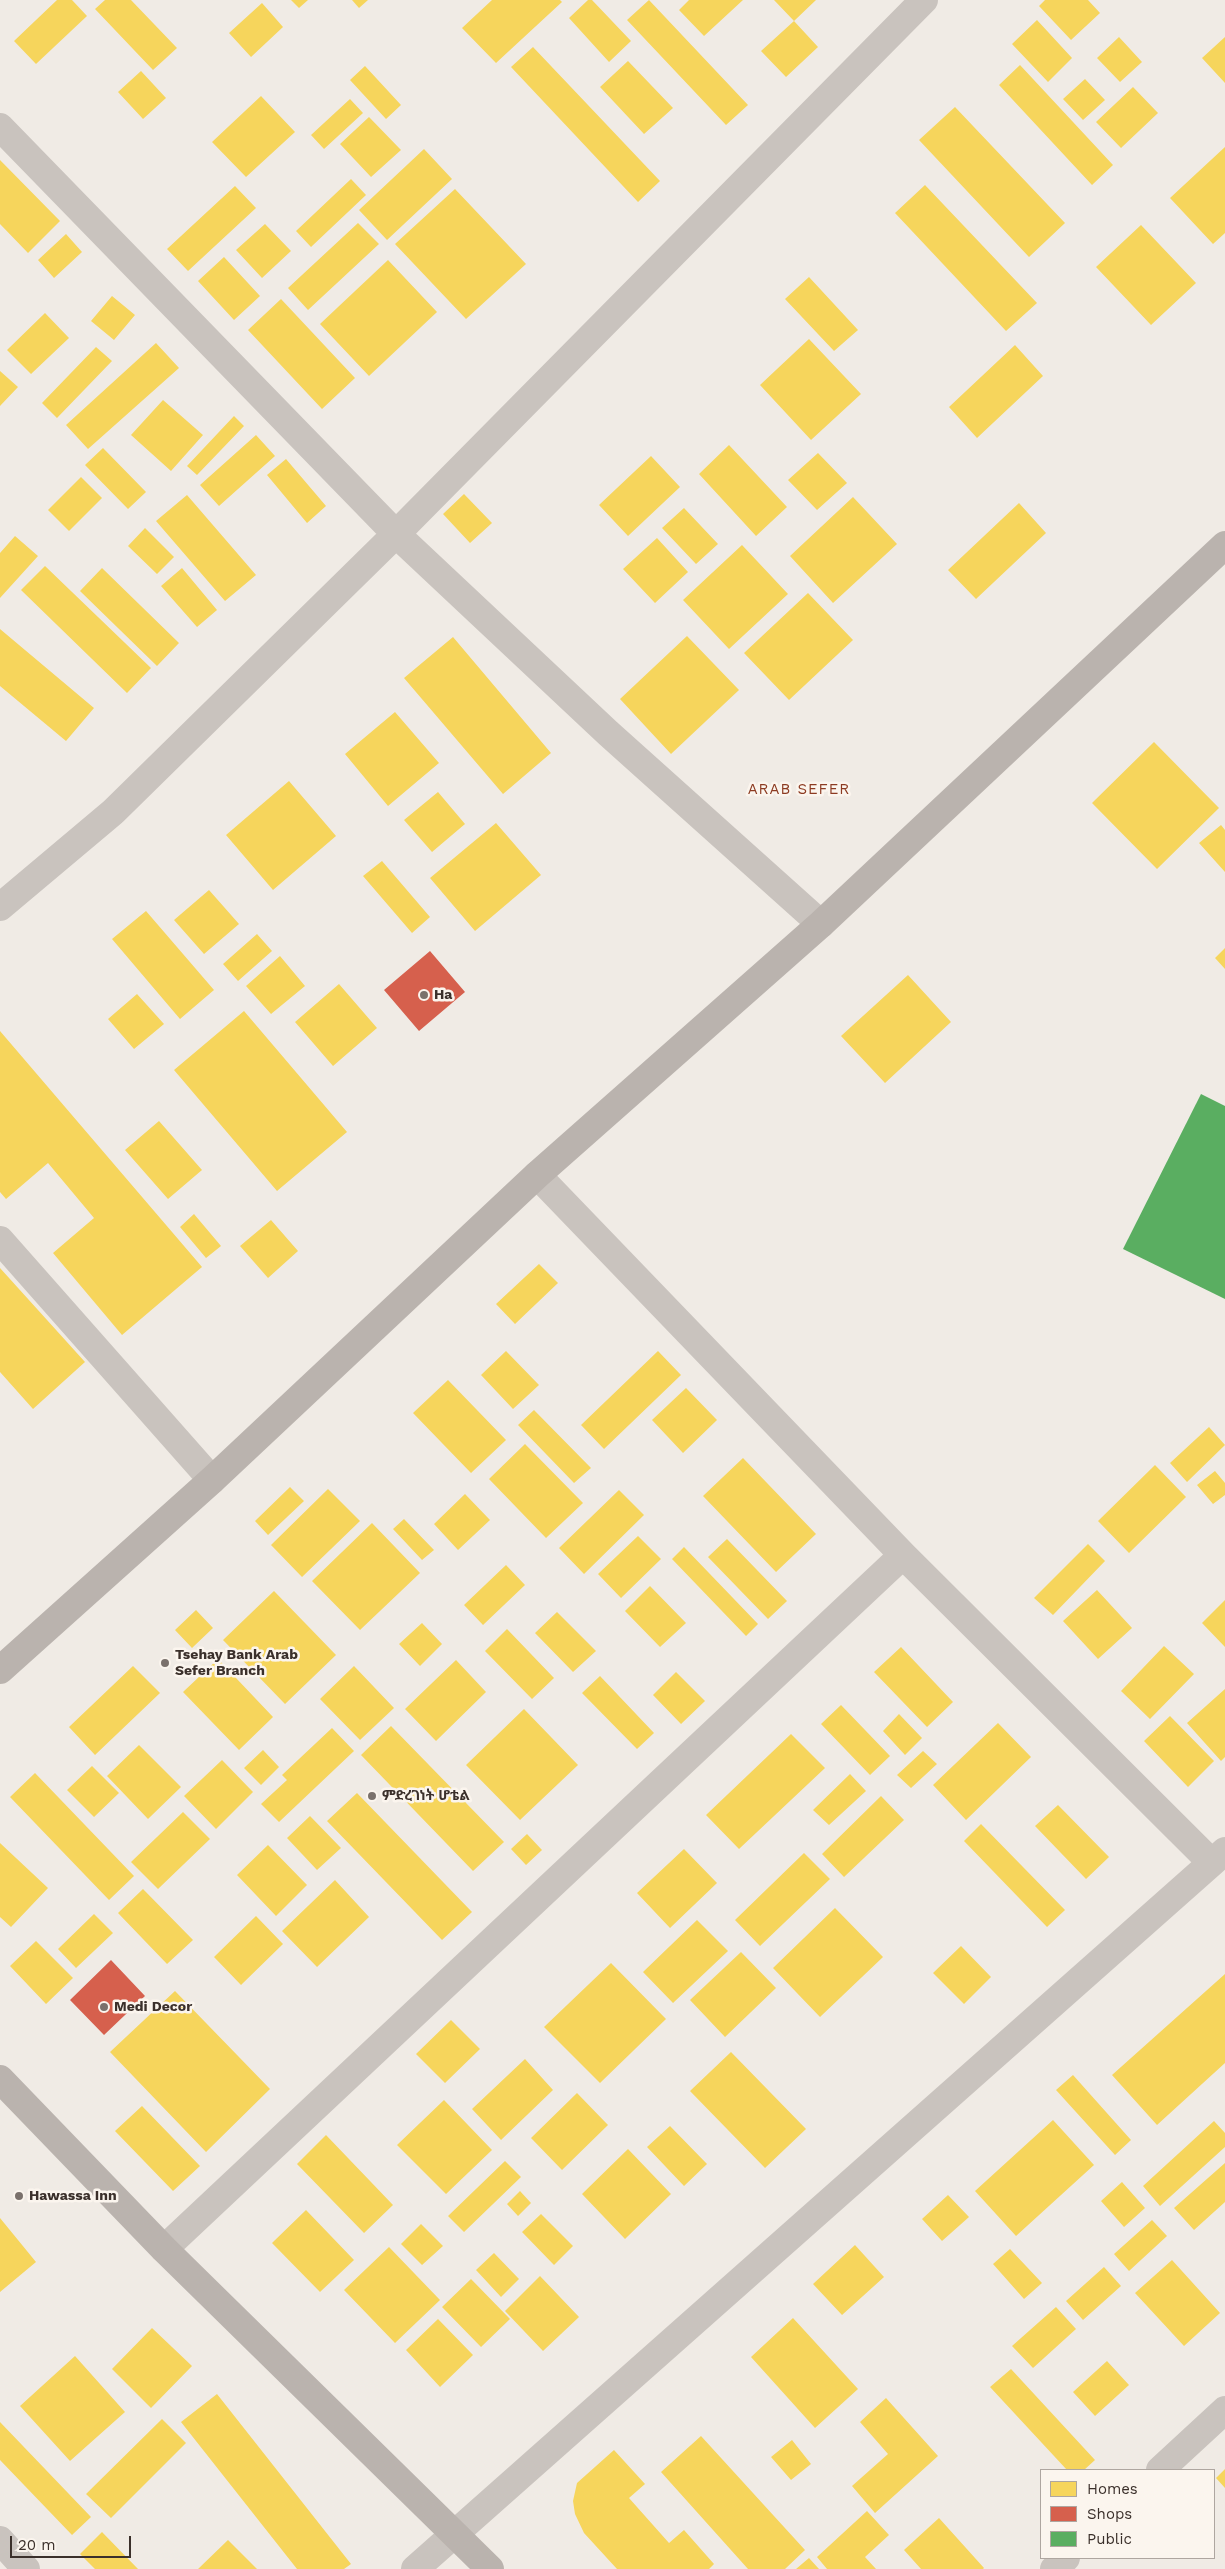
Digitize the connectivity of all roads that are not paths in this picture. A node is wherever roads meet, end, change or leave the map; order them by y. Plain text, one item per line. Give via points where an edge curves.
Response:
1 (924, 0) edge
2 (0, 127) edge
3 (396, 534) junction
4 (1225, 545) edge
5 (0, 906) edge
6 (821, 924) junction
7 (537, 1175) junction
8 (0, 1240) edge
9 (212, 1480) junction
10 (903, 1555) junction
11 (0, 1670) edge
12 (1218, 1857) edge
13 (0, 2079) edge
14 (164, 2249) junction
15 (1225, 2410) edge
16 (1161, 2469) edge
17 (455, 2536) junction
18 (0, 2540) edge
19 (1065, 2559) edge
20 (26, 2569) edge
21 (415, 2569) edge
22 (490, 2569) edge
23 (1054, 2569) edge

1 - 3 street
2 - 3 street
3 - 5 street via 113,812
3 - 6 street via 608,733
4 - 6 street
6 - 7 street
7 - 9 street
7 - 10 street
8 - 9 street
9 - 11 street
10 - 12 street
10 - 14 street
12 - 17 street
13 - 14 street
14 - 17 street
15 - 16 street
17 - 21 street
17 - 22 street
18 - 20 street
19 - 23 street

